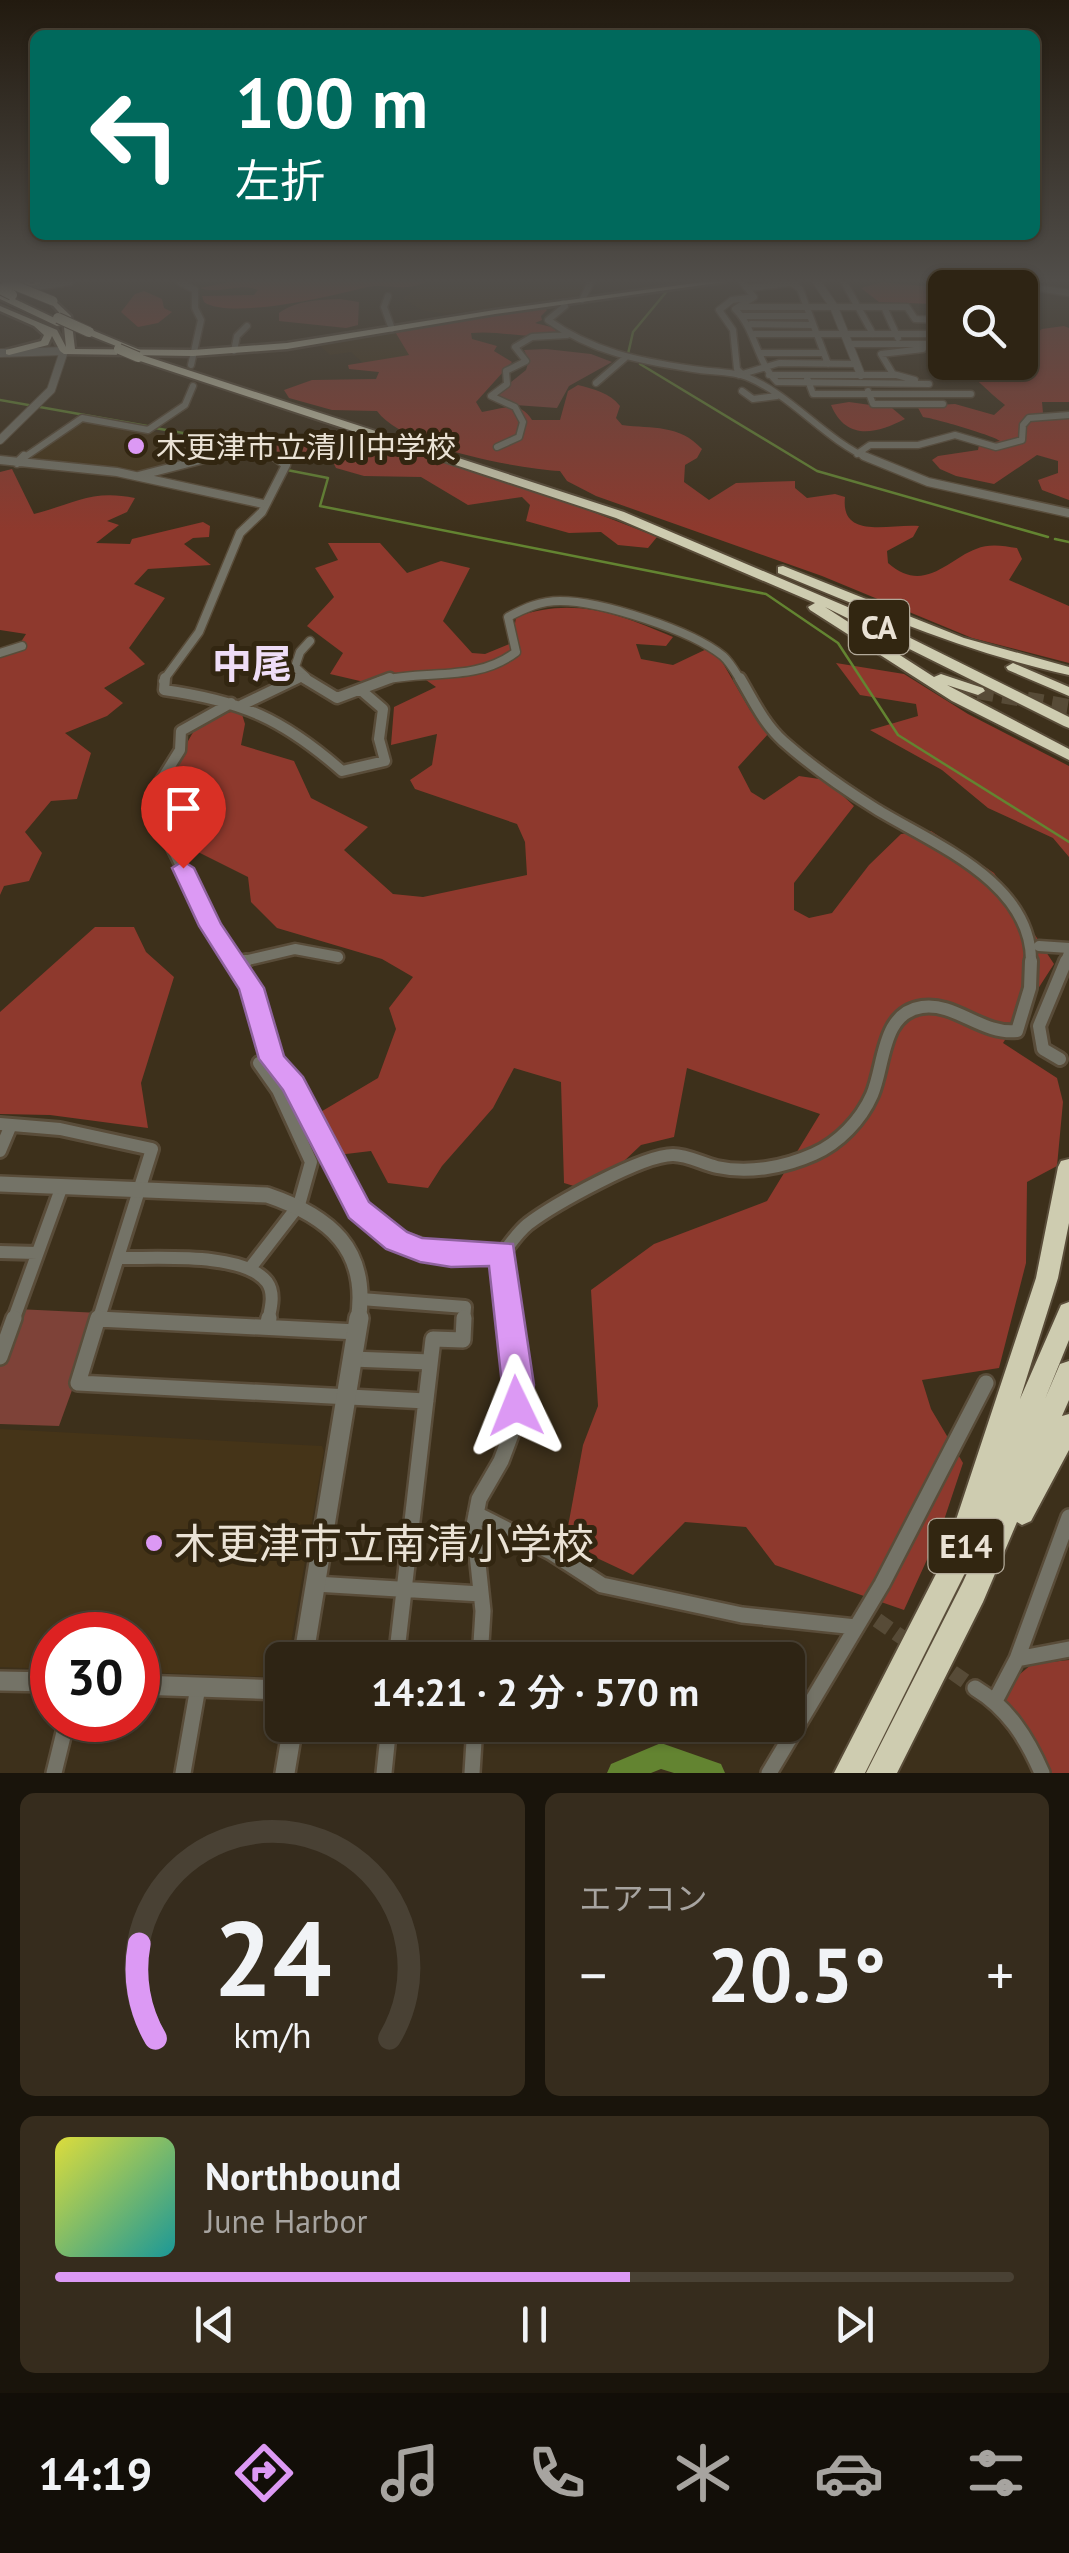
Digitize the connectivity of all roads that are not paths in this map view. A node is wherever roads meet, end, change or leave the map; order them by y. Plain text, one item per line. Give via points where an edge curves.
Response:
1 (857, 364) edge
2 (66, 365) edge
3 (173, 365) edge
4 (178, 365) edge
5 (519, 365) edge
6 (617, 365) edge
7 (673, 365) edge
8 (737, 365) edge
9 (804, 365) edge
10 (888, 365) edge
11 (763, 366) junction
12 (740, 374) junction
13 (861, 374) junction
14 (768, 375) junction
15 (806, 375) junction
16 (894, 375) junction
17 (596, 383) dead end
18 (810, 384) junction
19 (865, 384) junction
20 (929, 384) junction
21 (193, 386) dead end
22 (742, 391) dead end
23 (869, 394) junction
24 (937, 394) junction
25 (970, 394) dead end
26 (777, 396) junction
27 (1069, 415) edge
28 (910, 440) dead end
29 (0, 443) edge
30 (876, 444) junction
31 (497, 447) dead end
32 (857, 454) junction
33 (0, 460) edge
34 (17, 463) junction
35 (138, 476) junction
36 (263, 504) junction
37 (1069, 513) edge
38 (624, 514) junction
39 (688, 539) junction
40 (921, 626) junction
41 (310, 641) dead end
42 (22, 646) dead end
43 (875, 646) junction
44 (0, 652) edge
45 (1069, 671) edge
46 (306, 677) junction
47 (362, 691) junction
48 (978, 691) tunnel mouth
49 (1069, 692) edge
50 (236, 704) junction
51 (1069, 715) edge
52 (1069, 724) edge
53 (1069, 755) edge
54 (1039, 946) junction
55 (1069, 950) edge
56 (338, 957) dead end
57 (235, 962) junction
58 (1060, 1060) dead end
59 (258, 1063) dead end
60 (5, 1124) edge
61 (0, 1151) edge
62 (1069, 1167) edge
63 (0, 1184) edge
64 (62, 1186) junction
65 (140, 1189) junction
66 (299, 1206) junction
67 (1069, 1215) edge
68 (0, 1252) edge
69 (37, 1253) junction
70 (503, 1253) junction
71 (118, 1258) junction
72 (252, 1267) junction
73 (1047, 1278) junction
74 (360, 1298) junction
75 (1069, 1312) edge
76 (7, 1316) edge
77 (98, 1319) junction
78 (267, 1327) junction
79 (357, 1332) junction
80 (0, 1357) edge
81 (352, 1358) junction
82 (430, 1362) junction
83 (1069, 1372) edge
84 (986, 1383) dead end
85 (346, 1396) junction
86 (426, 1400) junction
87 (1069, 1425) edge
88 (476, 1514) junction
89 (1069, 1517) edge
90 (316, 1584) junction
91 (962, 1586) junction
92 (404, 1589) junction
93 (481, 1594) junction
94 (866, 1620) junction
95 (306, 1642) edge
96 (398, 1642) edge
97 (480, 1642) edge
98 (1069, 1649) edge
99 (1017, 1660) junction
100 (0, 1680) edge
101 (30, 1681) edge
102 (160, 1686) edge
103 (198, 1688) junction
104 (975, 1688) tunnel mouth
105 (265, 1690) edge
106 (996, 1698) junction
107 (62, 1742) edge
108 (290, 1742) edge
109 (387, 1742) edge
110 (474, 1742) edge
111 (54, 1773) edge
112 (182, 1773) edge
113 (285, 1773) edge
114 (384, 1773) edge
115 (472, 1773) edge
116 (769, 1773) edge
117 (849, 1773) edge
118 (882, 1773) edge
119 (1042, 1773) edge

1 - 13 street
2 - 29 street via 54,394
3 - 38 highway, CA
4 - 38 highway, CA, bridge
5 - 31 street via 506,371 507,384 491,396 515,407 523,422 519,437
6 - 17 street
7 - 12 street
8 - 12 street
9 - 11 street
10 - 16 street
11 - 12 street
11 - 14 street
12 - 26 street
13 - 15 street
13 - 16 street
13 - 19 street
14 - 15 street
14 - 18 street via 780,384
15 - 18 street
16 - 20 street
18 - 19 street
18 - 23 street via 813,394
19 - 20 street
19 - 23 street
20 - 24 street
21 - 34 street via 186,404 148,430 82,418
22 - 26 street via 753,398
23 - 24 street
24 - 25 street
26 - 32 street
27 - 30 street via 1029,418 1022,440 1008,446 960,435
28 - 30 street
30 - 32 street
32 - 37 street via 939,485
33 - 34 street
34 - 35 street
35 - 36 street
35 - 36 street via 258,446 286,465
36 - 50 street via 240,533 198,632 161,686
38 - 39 highway, CA
38 - 40 highway via 700,536
38 - 43 highway via 770,582
39 - 51 highway, CA via 852,606
39 - 52 highway, CA
40 - 45 highway
40 - 49 highway
41 - 46 street via 295,666
42 - 44 street
43 - 48 highway
43 - 53 highway via 957,698
46 - 47 street via 337,698
46 - 50 street
47 - 50 street via 383,709 379,738 386,756 348,771 338,771 276,722
47 - 54 street via 398,676 496,666 516,652 508,617 518,609 550,600 616,609 722,655 782,740 844,789 988,875 1016,898
50 - 57 street via 181,730 174,763 154,800 210,926
54 - 55 street
54 - 70 street via 1042,971 1017,1031 998,1033 927,1007 908,1012 892,1028 872,1096 849,1129 823,1150 754,1170 668,1154 528,1224
55 - 58 street via 1038,1026 1043,1049
56 - 57 street via 294,949
57 - 70 street via 259,1005 272,1059 293,1084 359,1210 396,1241 420,1250
59 - 66 street via 311,1162
60 - 61 street
60 - 65 street via 152,1148
62 - 73 highway
63 - 64 street
64 - 65 street
64 - 69 street
65 - 66 street via 238,1192
65 - 71 street
66 - 72 street
66 - 74 street via 330,1221 348,1248
67 - 73 highway
68 - 69 street
69 - 76 street
70 - 88 street via 516,1406 502,1461
71 - 72 street
71 - 77 street
72 - 78 street via 272,1294
73 - 91 highway via 1009,1386
74 - 79 street
74 - 82 street via 464,1307 463,1340 433,1339
75 - 91 highway, E14
76 - 80 street
77 - 78 street
77 - 85 street via 78,1384
78 - 79 street
79 - 81 street
81 - 82 street
81 - 85 street
82 - 86 street
83 - 91 highway, E14
84 - 94 street
85 - 86 street
85 - 90 street
86 - 92 street
87 - 91 highway via 1056,1455
88 - 93 street
88 - 94 street via 602,1585 742,1615
89 - 99 street
90 - 92 street
90 - 95 street
91 - 117 highway, E14
91 - 118 highway, E14
92 - 93 street
92 - 96 street
93 - 97 street
94 - 116 street
98 - 99 street
99 - 106 street
100 - 101 street
102 - 103 street
103 - 105 street
103 - 112 street
104 - 106 street
106 - 119 street
107 - 111 street
108 - 113 street
109 - 114 street
110 - 115 street

